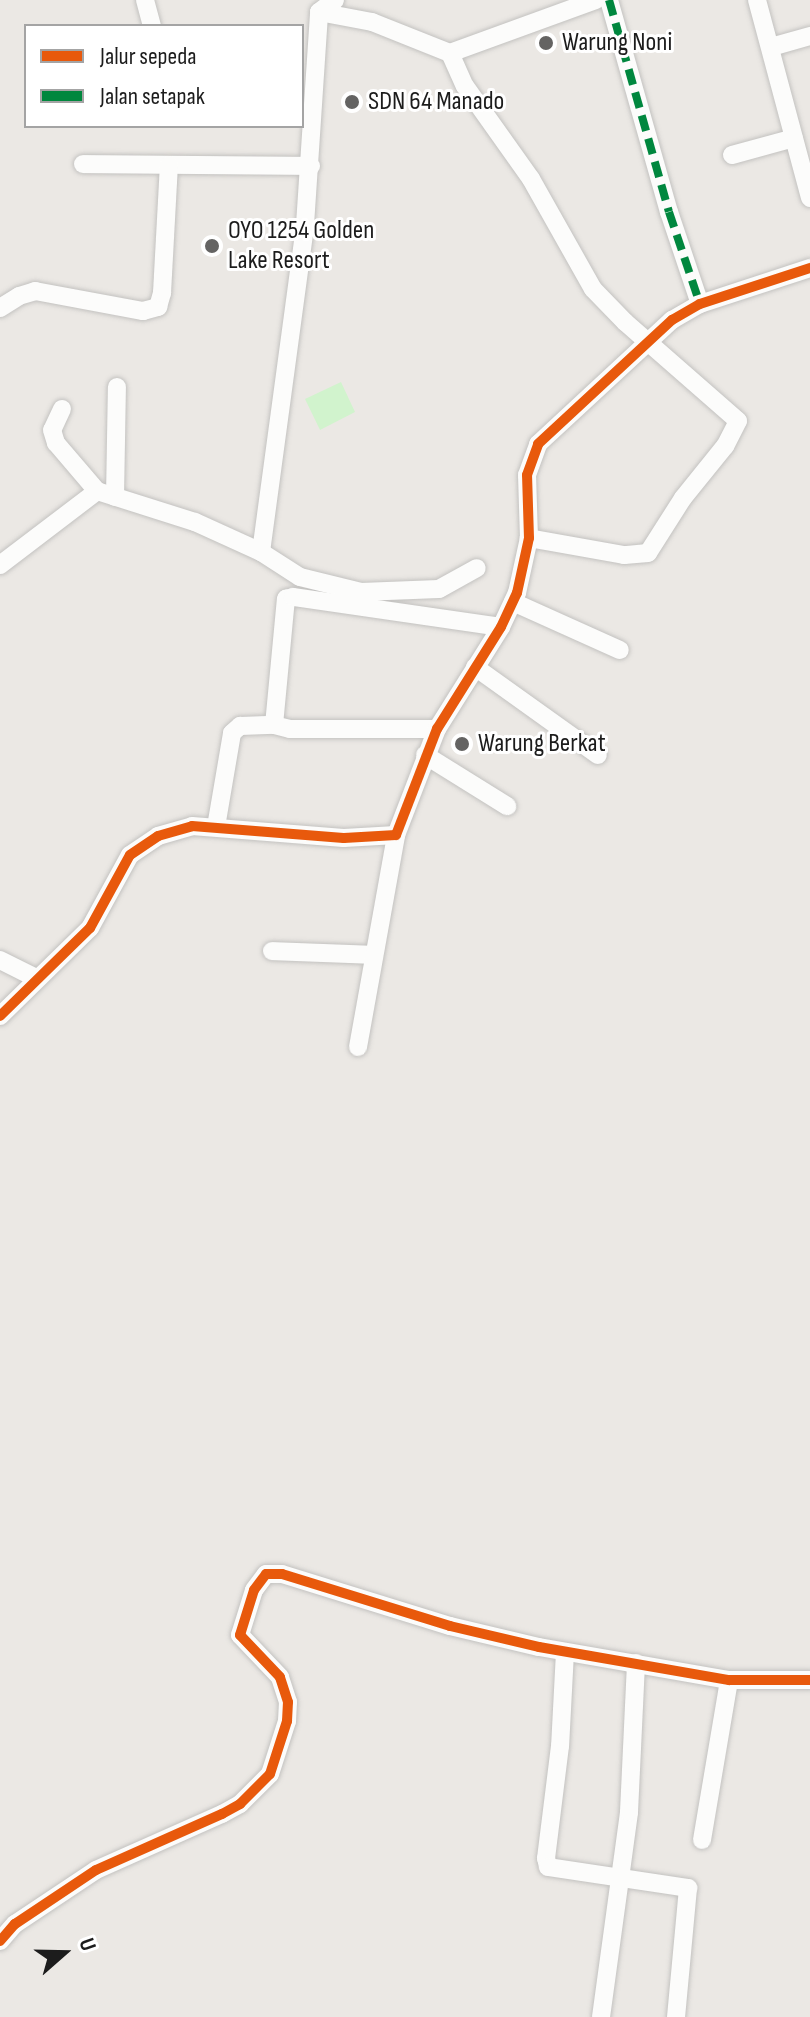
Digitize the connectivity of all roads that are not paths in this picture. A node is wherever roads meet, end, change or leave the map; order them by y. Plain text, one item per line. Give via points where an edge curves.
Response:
1 (145, 0) edge
2 (335, 0) edge
3 (596, 0) edge
4 (609, 0) edge
5 (757, 0) edge
6 (319, 12) junction
7 (151, 24) edge
8 (810, 36) edge
9 (771, 47) junction
10 (450, 53) junction
11 (795, 142) junction
12 (732, 155) dead end
13 (83, 164) dead end
14 (169, 165) junction
15 (311, 166) junction
16 (810, 198) edge
17 (810, 268) edge
18 (700, 304) junction
19 (0, 308) edge
20 (648, 342) junction
21 (117, 387) dead end
22 (62, 409) dead end
23 (106, 494) junction
24 (529, 538) junction
25 (261, 552) junction
26 (0, 565) edge
27 (477, 568) dead end
28 (513, 602) junction
29 (501, 627) junction
30 (620, 650) dead end
31 (475, 667) junction
32 (274, 725) junction
33 (437, 729) junction
34 (425, 755) junction
35 (598, 755) dead end
36 (507, 806) dead end
37 (216, 827) junction
38 (396, 835) junction
39 (272, 951) dead end
40 (374, 955) junction
41 (0, 960) edge
42 (36, 978) junction
43 (0, 1016) edge
44 (358, 1047) dead end
45 (565, 1652) junction
46 (636, 1663) junction
47 (729, 1680) junction
48 (810, 1680) edge
49 (702, 1840) dead end
50 (620, 1878) junction
51 (0, 1941) edge
52 (601, 2017) edge
53 (676, 2017) edge

1 - 7 street
2 - 6 street
3 - 10 street
4 - 18 street
5 - 9 street
6 - 10 street via 372,22
6 - 15 street
8 - 9 street
9 - 11 street
10 - 20 street via 465,86 521,163 575,258 606,303
11 - 12 street
11 - 16 street
13 - 14 street
14 - 15 street
14 - 19 street via 162,293 155,309 35,291
15 - 25 street
17 - 18 street
18 - 20 street
20 - 24 street via 532,453 527,475
20 - 24 street via 734,415 738,426 648,553 624,555
21 - 23 street
22 - 23 street via 52,430 56,443
23 - 25 street via 195,522
23 - 26 street
24 - 28 street
25 - 27 street via 300,577 361,592 439,589
28 - 29 street
28 - 30 street
29 - 31 street
29 - 32 street via 289,597
31 - 33 street
31 - 35 street
32 - 33 street
32 - 37 street via 240,726 232,733
33 - 34 street
34 - 36 street
34 - 38 street
37 - 38 street via 344,838
37 - 42 street via 173,829 135,849 95,922
38 - 40 street
39 - 40 street
40 - 44 street
41 - 42 street
42 - 43 street
45 - 46 street
45 - 50 street via 548,1867
45 - 51 street via 450,1626 282,1574 266,1574 254,1590 240,1629 247,1647 280,1677 288,1702 285,1731 270,1774 222,1814 96,1870 15,1924
46 - 47 street
46 - 50 street via 629,1812
47 - 48 street
47 - 49 street
50 - 52 street
50 - 53 street via 688,1888

